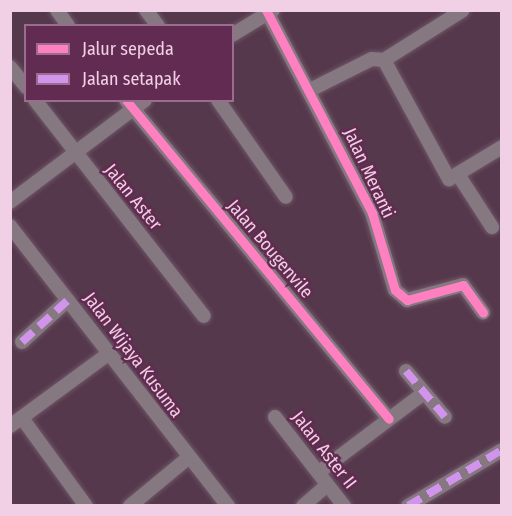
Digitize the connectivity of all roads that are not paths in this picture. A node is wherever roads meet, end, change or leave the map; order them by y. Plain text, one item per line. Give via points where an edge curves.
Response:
1 (57, 10) edge
2 (146, 10) edge
3 (463, 10) edge
4 (269, 11) edge
5 (67, 24) edge
6 (156, 24) edge
7 (234, 34) edge
8 (384, 60) junction
9 (10, 67) edge
10 (24, 84) edge
11 (310, 90) junction
12 (36, 102) edge
13 (219, 102) edge
14 (130, 105) edge
15 (501, 147) edge
16 (75, 154) junction
17 (459, 176) junction
18 (286, 197) dead end
19 (10, 202) edge
20 (10, 226) edge
21 (492, 227) dead end
22 (68, 300) junction
23 (483, 313) dead end
24 (204, 316) dead end
25 (22, 342) dead end
26 (108, 354) junction
27 (406, 370) dead end
28 (424, 393) junction
29 (275, 417) dead end
30 (445, 417) dead end
31 (389, 419) junction
32 (16, 422) edge
33 (501, 450) edge
34 (189, 457) junction
35 (319, 472) junction
36 (327, 485) junction
37 (86, 506) edge
38 (130, 506) edge
39 (228, 506) edge
40 (303, 506) edge
41 (344, 506) edge
42 (408, 506) edge

1 - 5 street
2 - 6 street
3 - 8 street
4 - 7 street
4 - 11 street, Jalan Meranti
8 - 11 street via 372,59
8 - 17 street via 446,176
9 - 10 street
11 - 23 street, Jalan Meranti via 372,213 395,290 407,300 463,285
12 - 16 street, Jalan Aster
13 - 18 street
14 - 16 street
14 - 31 street, Jalan Bougenvile
15 - 17 street
16 - 19 street
16 - 24 street, Jalan Aster
17 - 21 street
20 - 22 street, Jalan Wijaya Kusuma
22 - 25 street
22 - 26 street, Jalan Wijaya Kusuma
26 - 32 street
26 - 34 street, Jalan Wijaya Kusuma
27 - 28 street
28 - 30 street
28 - 31 street
29 - 35 street, Jalan Aster II
31 - 35 street
32 - 37 street
33 - 42 street
34 - 38 street
34 - 39 street, Jalan Wijaya Kusuma
35 - 36 street, Jalan Aster II
36 - 40 street
36 - 41 street, Jalan Aster II

